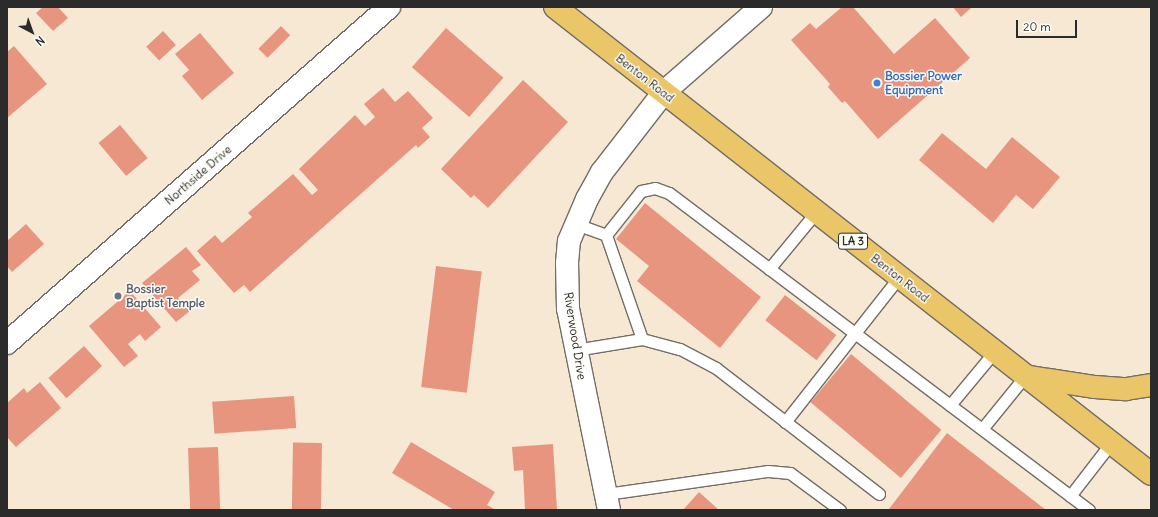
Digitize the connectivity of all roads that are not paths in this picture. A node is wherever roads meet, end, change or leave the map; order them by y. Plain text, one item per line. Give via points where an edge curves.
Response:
1 (390, 7) edge
2 (555, 7) edge
3 (760, 7) edge
4 (664, 92) junction
5 (816, 212) junction
6 (576, 224) junction
7 (606, 235) junction
8 (769, 269) junction
9 (899, 277) junction
10 (855, 333) junction
11 (642, 340) junction
12 (7, 343) edge
13 (575, 350) junction
14 (994, 352) junction
15 (1024, 376) junction
16 (1151, 385) edge
17 (950, 406) junction
18 (785, 422) junction
19 (982, 430) junction
20 (1111, 443) junction
21 (1151, 474) edge
22 (879, 494) dead end
23 (1070, 496) junction
24 (607, 502) edge
25 (840, 510) edge
26 (1089, 510) edge

1 - 12 street, Northside Drive
2 - 4 main road, Benton Road / LA 3
3 - 4 street, Riverwood Drive
4 - 5 main road, Benton Road / LA 3
4 - 6 street, Riverwood Drive via 602,172
5 - 8 lane
5 - 9 main road, Benton Road / LA 3
6 - 7 lane
6 - 13 street, Riverwood Drive via 569,241 566,263 568,309
7 - 8 lane via 641,191 655,188 669,193
7 - 11 lane
8 - 10 lane
9 - 10 lane
9 - 14 main road, Benton Road / LA 3
10 - 17 lane
10 - 18 lane
11 - 13 lane
11 - 18 lane via 680,349 716,368
13 - 24 street, Riverwood Drive
14 - 15 main road, Benton Road / LA 3
14 - 17 lane
15 - 16 main road via 1095,387 1126,389
15 - 19 lane
15 - 20 main road, Benton Road / LA 3
17 - 19 lane
18 - 22 lane
19 - 23 lane
20 - 21 main road, Benton Road / LA 3
20 - 23 lane
23 - 26 lane
24 - 25 lane via 768,470 790,473

